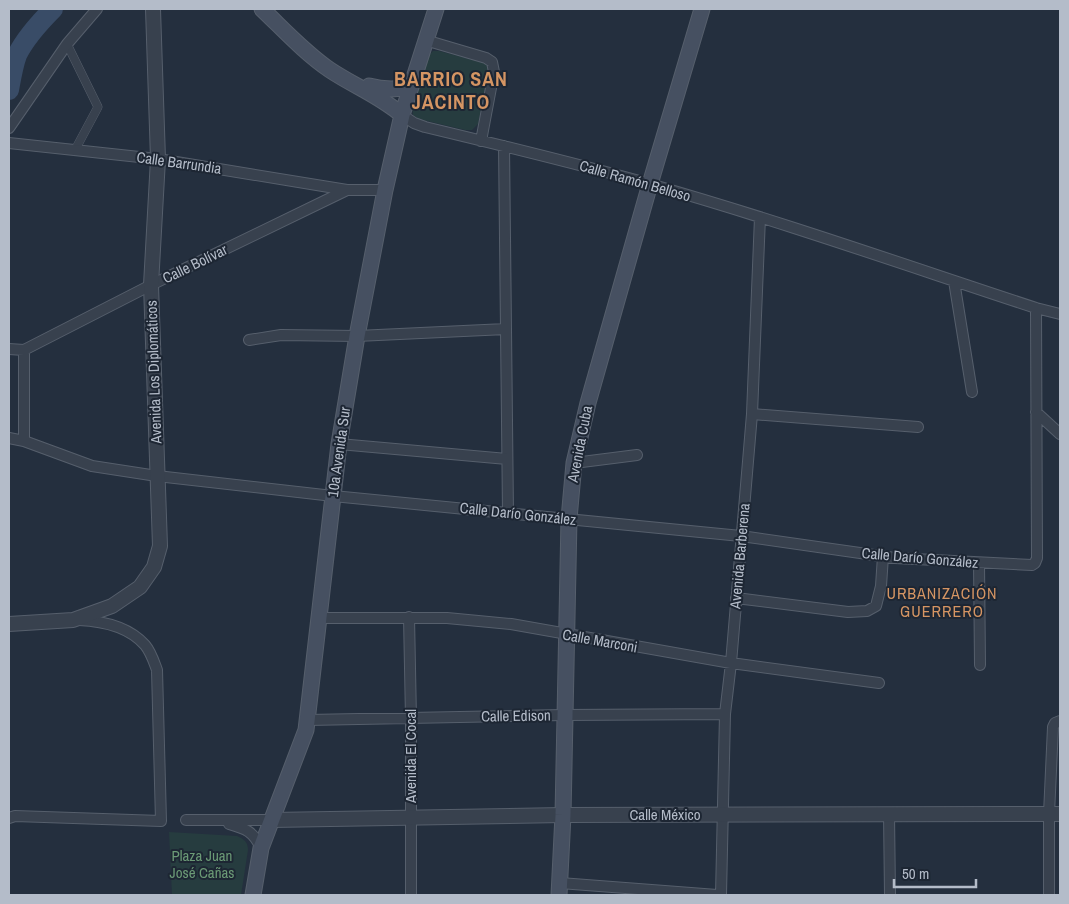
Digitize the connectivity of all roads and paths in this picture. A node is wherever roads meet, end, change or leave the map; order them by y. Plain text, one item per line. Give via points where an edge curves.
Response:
1 (97, 9) edge
2 (262, 9) edge
3 (436, 9) edge
4 (702, 9) edge
5 (153, 10) edge
6 (425, 40) junction
7 (67, 44) junction
8 (353, 82) junction
9 (410, 87) junction
10 (402, 115) junction
11 (9, 128) edge
12 (481, 140) junction
13 (9, 143) edge
14 (504, 146) junction
15 (75, 150) junction
16 (158, 159) junction
17 (650, 184) junction
18 (347, 190) junction
19 (385, 190) junction
20 (760, 217) junction
21 (954, 281) junction
22 (152, 285) junction
23 (1036, 308) junction
24 (1060, 314) edge
25 (506, 329) junction
26 (356, 336) junction
27 (249, 340) dead end
28 (9, 349) edge
29 (24, 350) junction
30 (972, 392) dead end
31 (1036, 412) junction
32 (752, 414) junction
33 (918, 427) dead end
34 (1060, 434) edge
35 (9, 438) edge
36 (24, 441) junction
37 (339, 444) junction
38 (637, 455) dead end
39 (507, 459) junction
40 (574, 463) junction
41 (157, 476) junction
42 (333, 496) junction
43 (508, 513) junction
44 (569, 519) junction
45 (741, 536) junction
46 (883, 556) junction
47 (979, 563) junction
48 (736, 598) junction
49 (408, 617) junction
50 (320, 618) junction
51 (73, 620) junction
52 (9, 624) edge
53 (567, 635) junction
54 (731, 663) junction
55 (980, 665) dead end
56 (879, 683) dead end
57 (725, 714) junction
58 (565, 715) junction
59 (411, 719) junction
60 (308, 720) junction
61 (1057, 724) edge
62 (724, 814) junction
63 (889, 814) junction
64 (1055, 814) edge
65 (563, 815) junction
66 (9, 818) edge
67 (411, 818) junction
68 (186, 820) dead end
69 (271, 820) junction
70 (221, 821) junction
71 (261, 848) junction
72 (559, 889) edge
73 (253, 895) edge
74 (411, 895) edge
75 (717, 895) edge
76 (721, 895) edge
77 (890, 895) edge
78 (1049, 895) edge

1 - 7 street
2 - 8 main road, Calle Ramón Belloso via 315,59
3 - 6 main road, 10a Avenida Sur
4 - 17 main road, Avenida Cuba
5 - 16 street, Avenida Los Diplomáticos
6 - 9 main road, 10a Avenida Sur
6 - 12 street via 492,62 494,74
7 - 11 street
7 - 15 street via 98,107
8 - 9 main road via 382,90
8 - 10 main road, Calle Ramón Belloso
9 - 10 main road, 10a Avenida Sur
10 - 12 street, Calle Ramón Belloso via 425,127
10 - 19 main road, 10a Avenida Sur
12 - 14 street, Calle Ramón Belloso
13 - 15 street, Calle Barrundia
14 - 17 street, Calle Ramón Belloso
14 - 25 street
15 - 16 street, Calle Barrundia
16 - 18 street, Calle Barrundia
16 - 22 street, Avenida Los Diplomáticos
17 - 20 street, Calle Ramón Belloso
17 - 40 main road, Avenida Cuba via 588,402
18 - 19 street, Calle Bolívar
18 - 22 street, Calle Bolívar
19 - 26 main road, 10a Avenida Sur
20 - 21 street, Calle Ramón Belloso
20 - 32 street, Avenida Barberena
21 - 23 street, Calle Ramón Belloso
21 - 30 street
22 - 29 street, Calle Bolívar
22 - 41 street, Avenida Los Diplomáticos
23 - 24 street, Calle Ramón Belloso
23 - 31 street
25 - 26 street
25 - 39 street
26 - 27 street via 282,335
26 - 37 main road, 10a Avenida Sur
28 - 29 street
29 - 36 street
31 - 34 street
31 - 47 street, Calle Darío González via 1037,558 1032,566
32 - 33 street
32 - 45 street, Avenida Barberena
35 - 36 street, Calle Darío González
36 - 41 street, Calle Darío González via 92,466
37 - 39 street
37 - 42 main road, 10a Avenida Sur
38 - 40 street
39 - 43 street
40 - 44 main road, Avenida Cuba
41 - 42 street, Calle Darío González
41 - 51 street, Avenida Los Diplomáticos via 160,546 154,568 140,587 112,606
42 - 43 street, Calle Darío González
42 - 50 main road, 10a Avenida Sur
43 - 44 street, Calle Darío González
44 - 45 street, Calle Darío González
44 - 53 main road, Avenida Cuba
45 - 46 street, Calle Darío González
45 - 48 street, Avenida Barberena
46 - 47 street, Calle Darío González
46 - 48 street via 876,606 867,611 848,612
47 - 55 street
48 - 54 street, Avenida Barberena
49 - 50 street, Calle Marconi
49 - 53 street, Calle Marconi via 511,624
49 - 59 street, Avenida El Cocal
50 - 60 main road, 10a Avenida Sur
51 - 52 street, Avenida Los Diplomáticos
51 - 66 street via 102,622 124,630 150,652 157,670 161,821
53 - 54 street, Calle Marconi
53 - 58 main road, Avenida Cuba
54 - 56 street, Calle Marconi
54 - 57 street, Avenida Barberena
57 - 58 street, Calle Edison
57 - 62 street, Avenida Barberena
58 - 59 street, Calle Edison
58 - 65 main road, Avenida Cuba
59 - 60 street, Calle Edison
59 - 67 street, Avenida El Cocal
60 - 69 main road, 10a Avenida Sur via 303,741
61 - 64 street
62 - 63 street, Calle México
62 - 65 street, Calle México
62 - 76 street, Avenida Barberena
63 - 64 street, Calle México
63 - 77 street
64 - 78 street
65 - 67 street, Calle México
65 - 72 main road, Avenida Cuba
67 - 69 street, Calle México
67 - 74 street, Avenida El Cocal
68 - 70 street
69 - 70 street
69 - 71 main road, 10a Avenida Sur
70 - 71 street via 252,834
71 - 73 main road, 10a Avenida Sur
72 - 75 street

